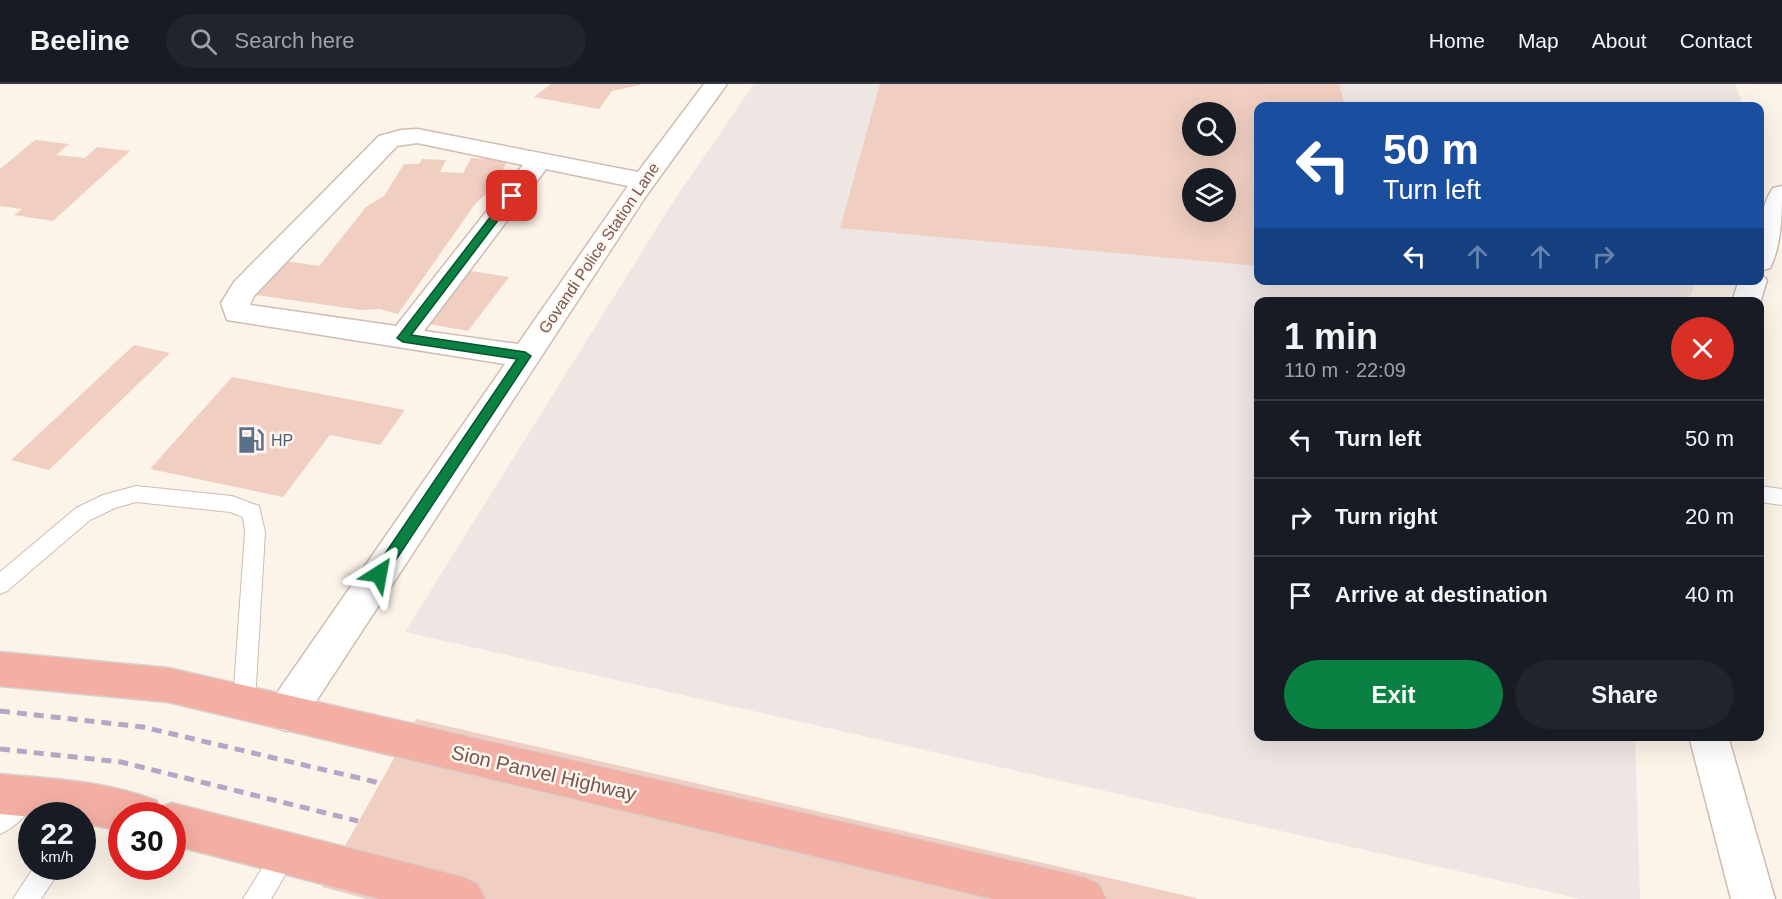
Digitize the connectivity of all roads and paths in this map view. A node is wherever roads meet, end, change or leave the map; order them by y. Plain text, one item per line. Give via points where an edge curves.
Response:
1 (716, 84) edge
2 (539, 161) junction
3 (643, 181) junction
4 (1782, 194) edge
5 (1764, 250) edge
6 (403, 338) junction
7 (525, 356) junction
8 (1764, 495) edge
9 (1782, 497) edge
10 (0, 585) edge
11 (0, 669) edge
12 (244, 702) junction
13 (286, 712) junction
14 (1709, 741) edge
15 (186, 828) edge
16 (286, 854) junction
17 (256, 899) edge
18 (463, 899) edge
19 (1084, 899) edge
20 (1753, 899) edge

1 - 3 street, Govandi Police Station Lane
2 - 3 street
2 - 6 street
2 - 6 street via 417,136 388,141 244,289 235,303 237,313
3 - 7 street, Govandi Police Station Lane
4 - 5 street
6 - 7 street
7 - 13 street, Govandi Police Station Lane
8 - 9 lane
10 - 12 lane via 83,514 110,501 136,494 232,504 252,513 255,532
11 - 12 highway, Sion Panvel Highway via 168,685
12 - 13 highway, Sion Panvel Highway
13 - 19 highway, Sion Panvel Highway
14 - 20 street
15 - 16 highway
16 - 17 lane
16 - 18 highway

